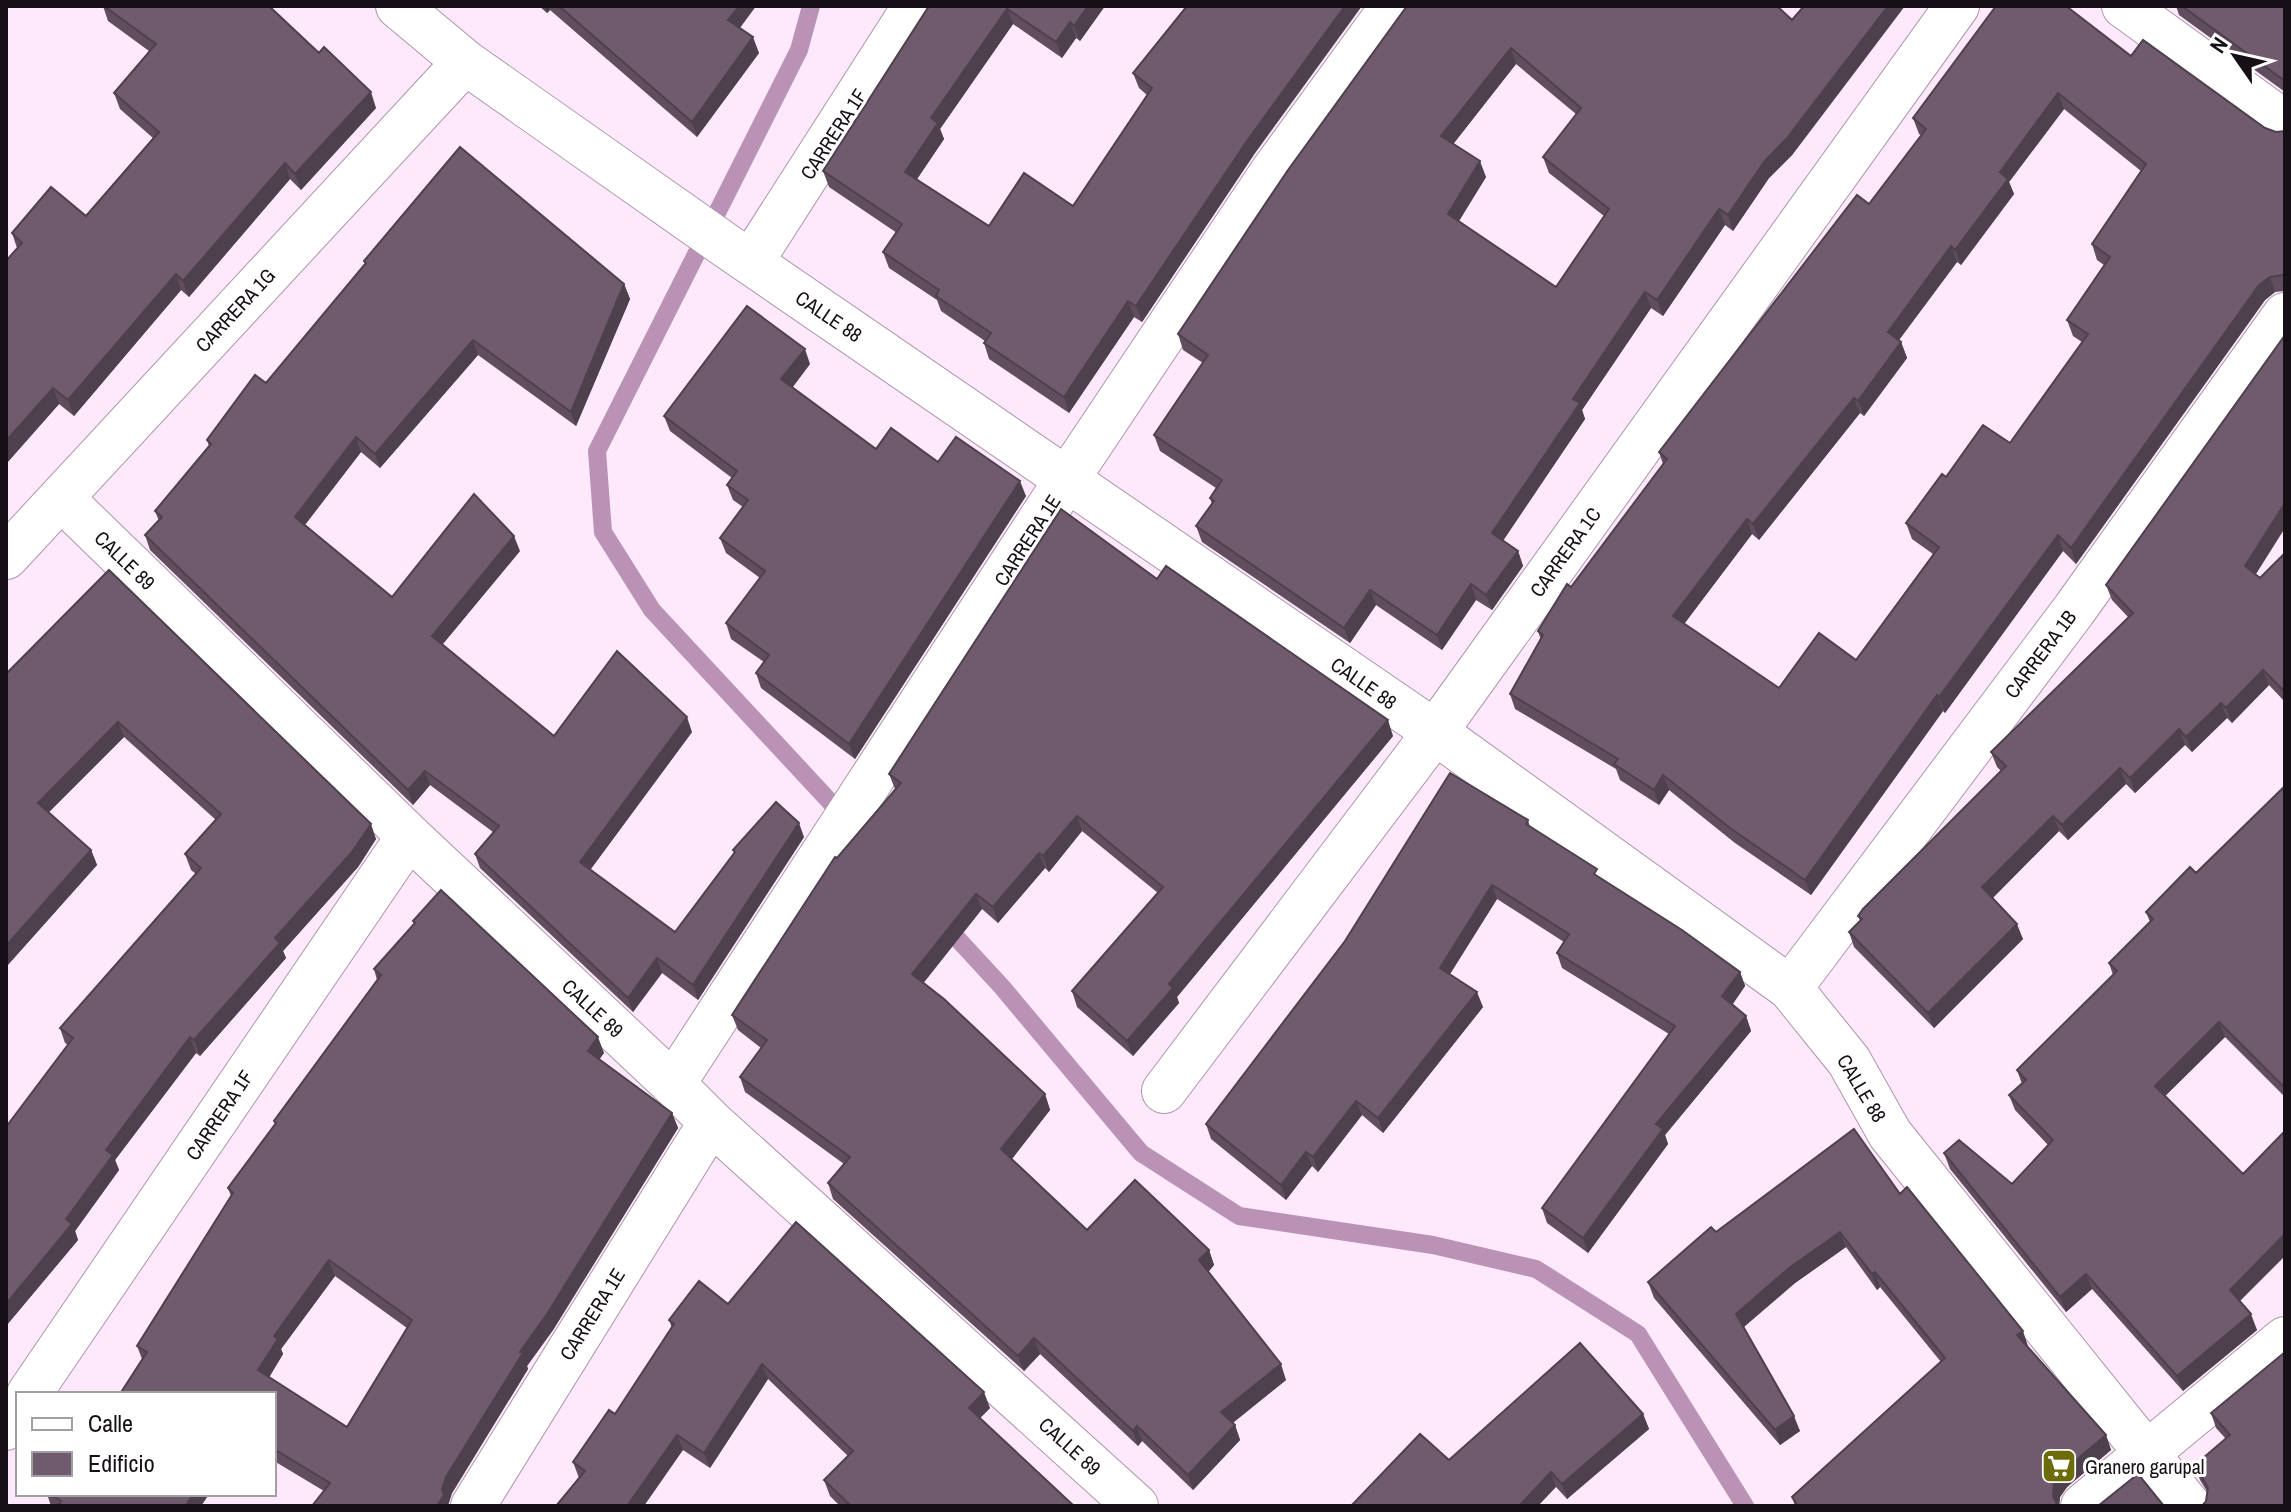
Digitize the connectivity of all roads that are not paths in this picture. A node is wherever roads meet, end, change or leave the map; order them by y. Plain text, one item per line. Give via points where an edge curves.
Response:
1 (398, 6) edge
2 (915, 6) edge
3 (1393, 6) edge
4 (1957, 6) edge
5 (2124, 6) edge
6 (465, 62) junction
7 (2285, 123) edge
8 (740, 254) junction
9 (2285, 315) edge
10 (1067, 479) junction
11 (61, 498) junction
12 (6, 557) edge
13 (1435, 732) junction
14 (409, 836) junction
15 (1790, 988) junction
16 (673, 1084) junction
17 (1164, 1091) dead end
18 (711, 1122) junction
19 (2285, 1339) edge
20 (30, 1392) edge
21 (2148, 1453) junction
22 (473, 1506) edge
23 (1136, 1506) edge
24 (2083, 1506) edge
25 (2189, 1506) edge

1 - 6 street, CALLE 88
2 - 8 street, CARRERA 1F
3 - 10 street, CARRERA 1E via 1273,171
4 - 13 street, CARRERA 1C
5 - 7 street
6 - 8 street, CALLE 88
6 - 11 street, CARRERA 1G
8 - 10 street, CALLE 88
9 - 15 street, CARRERA 1B via 2074,610
10 - 13 street, CALLE 88
10 - 16 street, CARRERA 1E
11 - 12 street, CARRERA 1G
11 - 14 street, CALLE 89
13 - 15 street, CALLE 88
13 - 17 street, CARRERA 1C
14 - 16 street, CALLE 89
14 - 20 street, CARRERA 1F
15 - 21 street, CALLE 88 via 1849,1061 1890,1134
16 - 18 street, CALLE 89
18 - 22 street, CARRERA 1E
18 - 23 street, CALLE 89
19 - 21 street
21 - 24 street
21 - 25 street, CALLE 88

